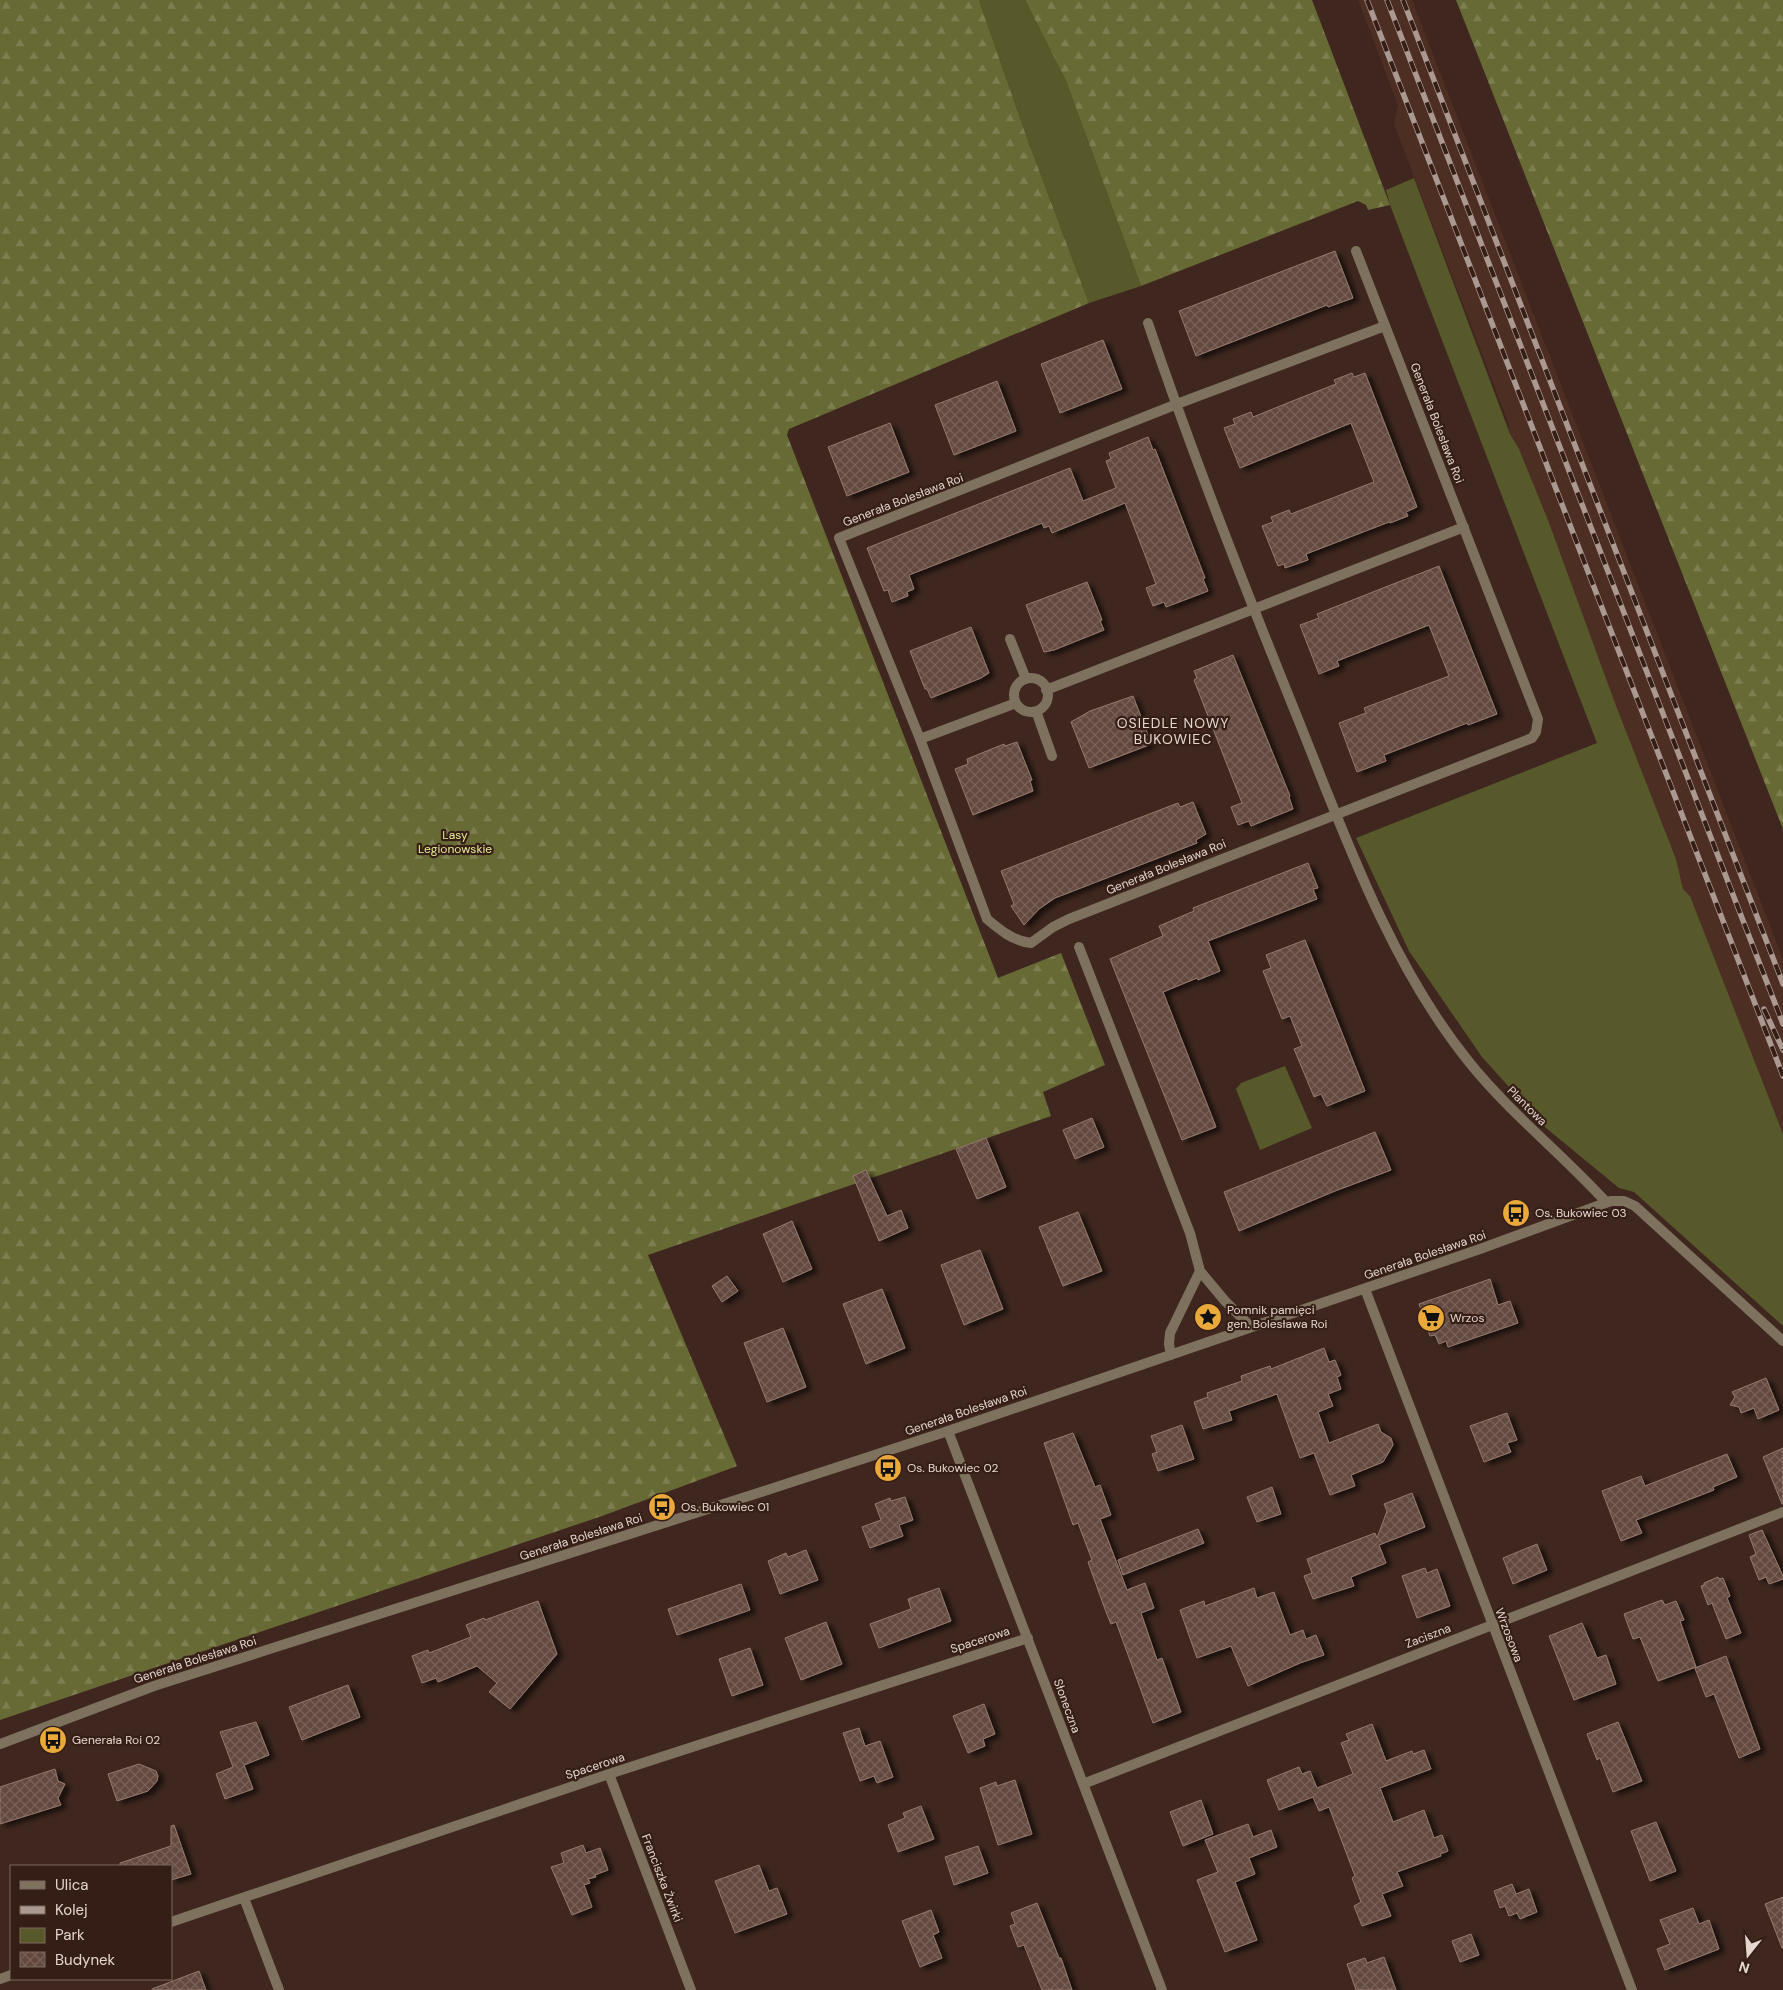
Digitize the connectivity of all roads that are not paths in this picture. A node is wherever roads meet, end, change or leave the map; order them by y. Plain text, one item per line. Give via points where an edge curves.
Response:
1 (1356, 251) dead end
2 (1148, 324) dead end
3 (1385, 326) junction
4 (1177, 404) junction
5 (1464, 527) junction
6 (1254, 610) junction
7 (1010, 639) dead end
8 (1026, 679) junction
9 (1046, 690) junction
10 (1016, 703) junction
11 (1036, 711) junction
12 (920, 739) junction
13 (1052, 756) dead end
14 (1336, 814) junction
15 (1079, 947) dead end
16 (1606, 1202) junction
17 (1200, 1271) junction
18 (1365, 1289) junction
19 (1251, 1327) junction
20 (1783, 1341) edge
21 (1171, 1355) junction
22 (948, 1431) junction
23 (1783, 1512) edge
24 (1491, 1624) junction
25 (1028, 1638) junction
26 (0, 1744) edge
27 (609, 1774) junction
28 (1083, 1784) junction
29 (244, 1898) junction
30 (172, 1922) edge
31 (280, 1990) edge
32 (691, 1990) edge
33 (1162, 1990) edge
34 (1632, 1990) edge

1 - 3 street
2 - 4 street
3 - 4 street, Generała Bolesława Roi
3 - 5 street, Generała Bolesława Roi
4 - 6 street
4 - 12 street, Generała Bolesława Roi via 839,538
5 - 6 street
5 - 14 street, Generała Bolesława Roi via 1538,719 1536,732 1532,738
6 - 9 street
6 - 14 street
7 - 8 street
8 - 9 street via 1038,680
8 - 10 street via 1017,685 1014,692
9 - 11 street via 1046,703
10 - 11 street via 1022,710
10 - 12 street
11 - 13 street
12 - 14 street, Generała Bolesława Roi via 987,919 1013,938 1031,942 1069,919
14 - 16 street, Plantowa via 1389,935 1435,1014 1468,1061 1511,1109
15 - 17 street via 1190,1233
16 - 18 street, Generała Bolesława Roi
16 - 20 street via 1624,1201 1635,1206
17 - 19 street
17 - 21 street via 1170,1333
18 - 19 street, Generała Bolesława Roi
18 - 24 street, Wrzosowa
19 - 21 street, Generała Bolesława Roi
21 - 22 street, Generała Bolesława Roi
22 - 25 street, Słoneczna
22 - 26 street, Generała Bolesława Roi via 154,1686
23 - 24 street, Zaciszna
24 - 28 street, Zaciszna
24 - 34 street, Wrzosowa
25 - 27 street, Spacerowa
25 - 28 street, Słoneczna
27 - 29 street, Spacerowa
27 - 32 street, Franciszka Żwirki
28 - 33 street, Słoneczna
29 - 30 street, Spacerowa
29 - 31 street

